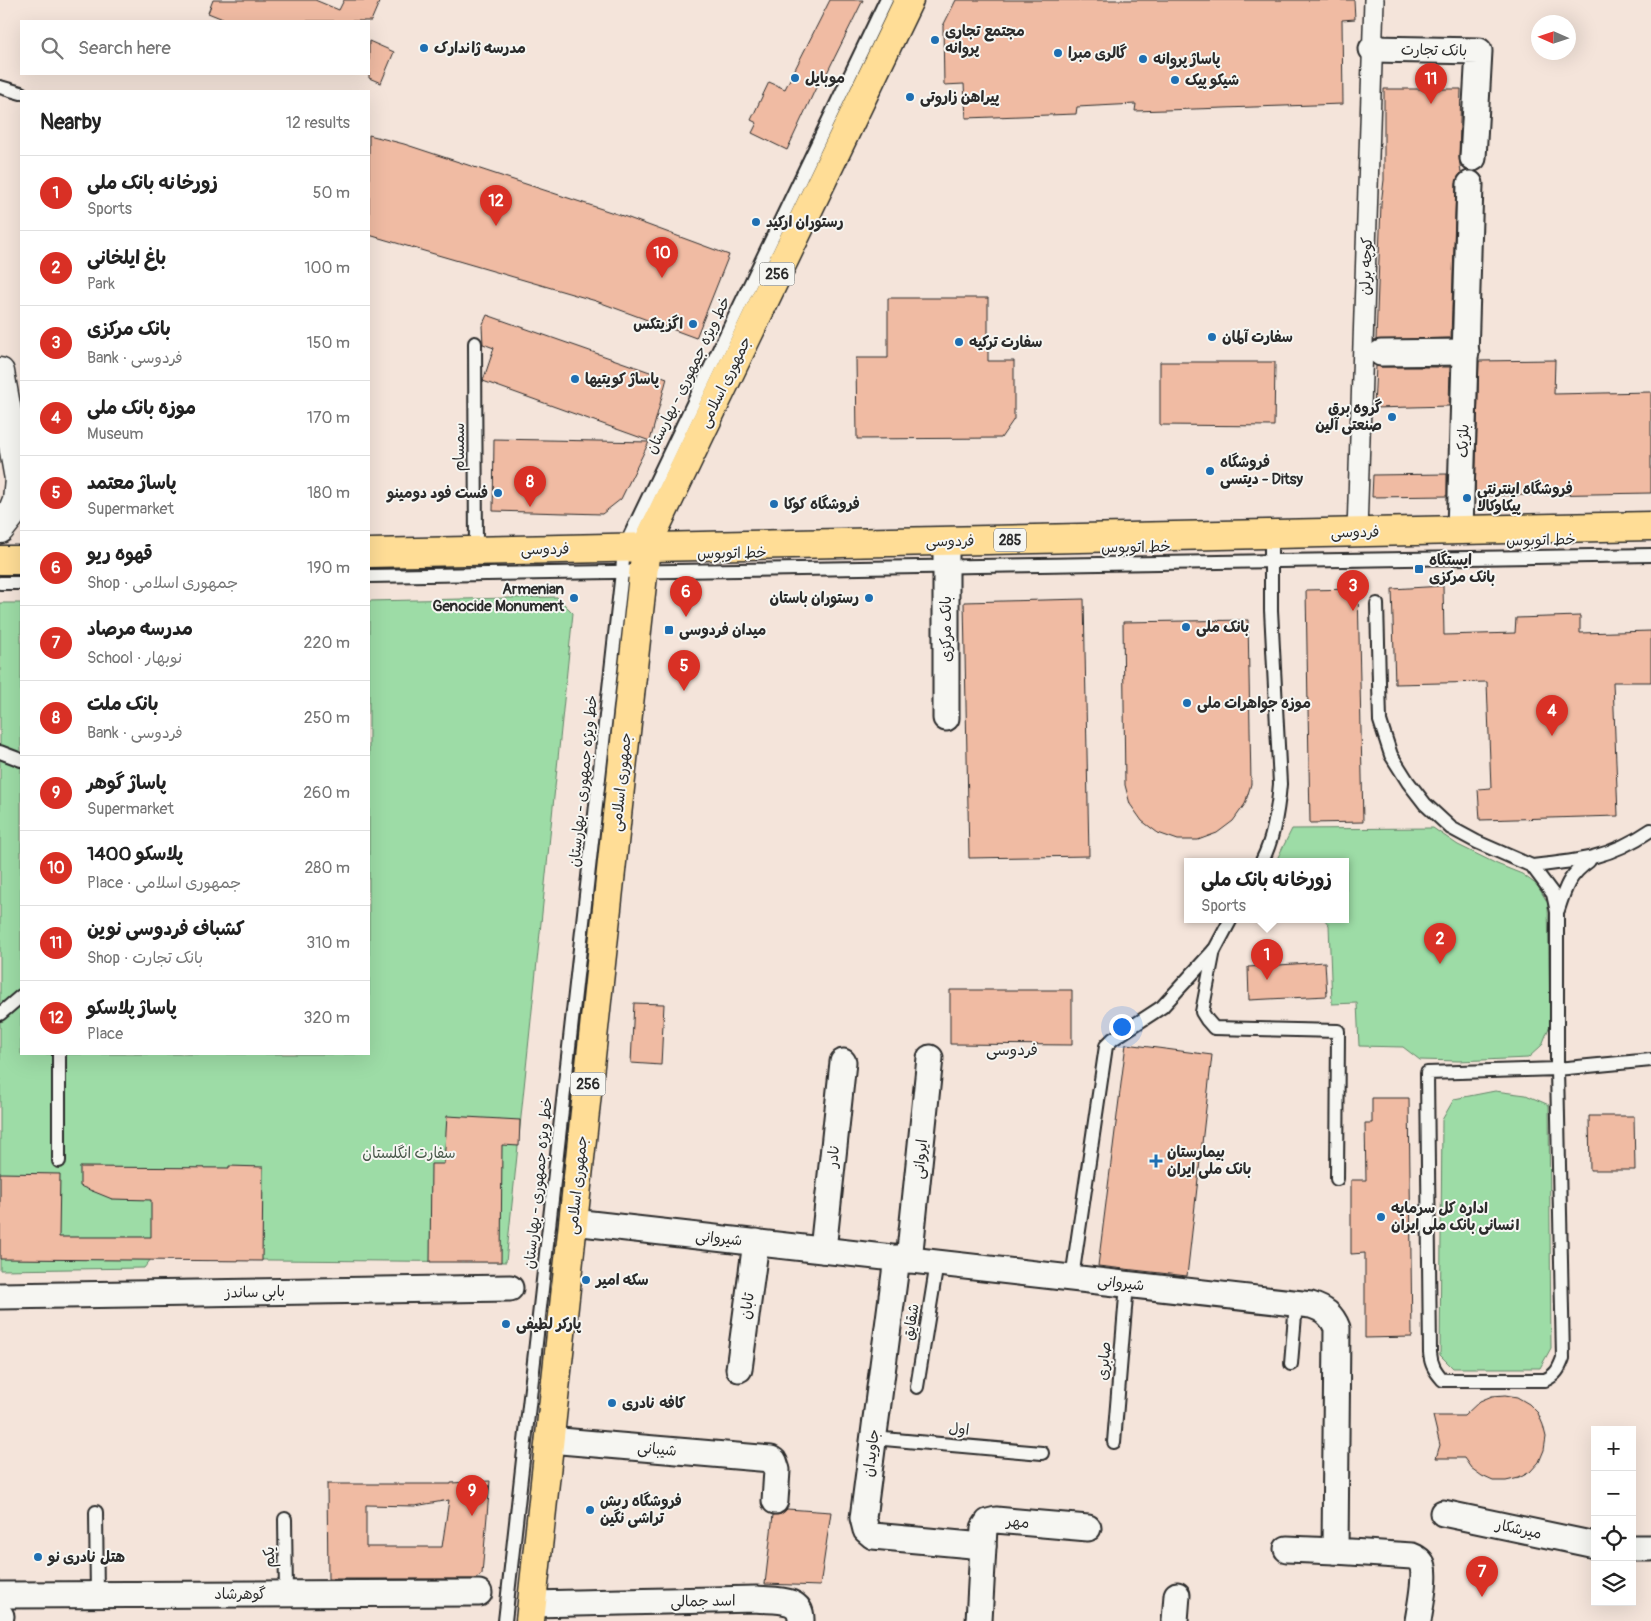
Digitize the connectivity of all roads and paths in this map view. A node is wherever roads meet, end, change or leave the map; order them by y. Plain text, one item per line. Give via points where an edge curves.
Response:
1 (886, 0) edge
2 (909, 0) edge
3 (1374, 0) edge
4 (1372, 49) junction
5 (0, 87) edge
6 (20, 93) edge
7 (1473, 158) dead end
8 (1470, 184) dead end
9 (1470, 337) junction
10 (475, 343) dead end
11 (1381, 353) dead end
12 (0, 372) edge
13 (1651, 526) edge
14 (0, 529) edge
15 (1460, 530) junction
16 (1357, 532) junction
17 (1271, 534) junction
18 (476, 551) junction
19 (370, 553) edge
20 (946, 554) junction
21 (1651, 555) edge
22 (634, 559) junction
23 (0, 560) edge
24 (20, 560) edge
25 (1271, 561) junction
26 (370, 576) edge
27 (0, 583) edge
28 (20, 583) edge
29 (1377, 604) dead end
30 (946, 718) dead end
31 (0, 752) edge
32 (20, 760) edge
33 (1651, 830) edge
34 (1263, 858) edge
35 (1593, 858) junction
36 (1532, 866) junction
37 (1558, 912) junction
38 (1229, 923) edge
39 (1214, 948) junction
40 (20, 997) edge
41 (0, 1014) edge
42 (59, 1055) edge
43 (930, 1058) dead end
44 (1651, 1060) edge
45 (843, 1062) dead end
46 (1557, 1069) junction
47 (60, 1161) dead end
48 (1337, 1179) dead end
49 (573, 1222) junction
50 (756, 1242) junction
51 (823, 1250) junction
52 (903, 1259) junction
53 (937, 1262) junction
54 (1072, 1278) junction
55 (1127, 1284) junction
56 (510, 1288) dead end
57 (0, 1296) edge
58 (1304, 1304) junction
59 (1291, 1364) dead end
60 (739, 1369) dead end
61 (917, 1388) dead end
62 (873, 1438) junction
63 (549, 1440) junction
64 (1114, 1442) dead end
65 (1042, 1453) dead end
66 (775, 1501) dead end
67 (96, 1512) dead end
68 (1443, 1513) dead end
69 (285, 1519) dead end
70 (1088, 1528) dead end
71 (1591, 1544) edge
72 (983, 1546) junction
73 (1636, 1548) edge
74 (1651, 1548) edge
75 (1287, 1549) dead end
76 (1335, 1551) junction
77 (479, 1593) dead end
78 (286, 1594) junction
79 (97, 1595) junction
80 (1176, 1595) dead end
81 (0, 1611) edge
82 (531, 1613) edge
83 (505, 1621) edge
84 (801, 1621) edge
85 (979, 1621) edge
86 (1175, 1621) edge
87 (1418, 1621) edge

1 - 22 lane, خط ویژه جمهوری - بهارستان
2 - 22 main road, جمهوری اسلامی / 256
3 - 4 street, کوچه برلن
4 - 7 street, بانک تجارت via 1479,51
4 - 16 street, کوچه برلن
5 - 6 lane
8 - 9 street, بلژیک
9 - 11 street
9 - 15 street, بلژیک
10 - 18 lane, سمسام
12 - 14 street via 19,480 11,516
13 - 15 main road, فردوسی / 285
15 - 16 main road, فردوسی / 285
16 - 17 main road, فردوسی / 285
17 - 20 main road, فردوسی / 285
17 - 25 lane
18 - 19 main road, فردوسی / 285
18 - 22 main road, فردوسی / 285
20 - 22 main road, فردوسی / 285
20 - 25 lane, خط اتوبوس
20 - 30 street, بانک مرکزی
21 - 25 lane, خط اتوبوس
22 - 26 lane, فردوسی
22 - 49 main road, جمهوری اسلامی / 256
22 - 83 lane, خط ویژه جمهوری - بهارستان
23 - 24 main road
25 - 34 lane via 1280,784 1279,802
27 - 28 lane
29 - 36 lane via 1380,721 1391,755 1425,804 1451,828
31 - 32 lane
33 - 35 lane
35 - 36 lane
35 - 37 lane via 1577,869 1569,880
36 - 37 lane via 1553,894
37 - 46 lane
38 - 39 lane
39 - 48 lane via 1202,1012 1214,1028 1338,1031
39 - 54 lane via 1162,1007 1106,1046
40 - 41 lane
42 - 47 lane
43 - 52 street, ایروانی
44 - 46 lane
45 - 51 street, نادر
46 - 46 lane via 1563,1358 1554,1376 1546,1380 1443,1380 1435,1372 1430,1354 1427,1073
49 - 50 street, شیروانی
49 - 63 main road, جمهوری اسلامی / 256
50 - 51 street, شیروانی
50 - 60 street, تابان
51 - 52 street, شیروانی
52 - 53 street, شیروانی
52 - 62 street, جاویدان
53 - 54 street, شیروانی
53 - 61 lane, شقایق
54 - 55 street, شیروانی
55 - 58 street, شیروانی
55 - 64 lane, صابری
56 - 57 street, بابی ساندز
58 - 59 lane
58 - 76 street, شیروانی via 1329,1314 1337,1328
62 - 65 lane, اول
62 - 72 street, جاویدان via 863,1518 866,1530 873,1536
63 - 66 street, شیبانی via 764,1458 776,1464
63 - 82 main road, جمهوری اسلامی / 256
67 - 79 lane
68 - 71 street, میرشکار
69 - 78 lane, یکم
70 - 72 street, مهر via 996,1520 988,1522 984,1528
72 - 85 street, مهر
73 - 74 street
75 - 76 street
76 - 87 street via 1412,1556 1420,1561 1424,1574
77 - 78 street, گوهرشاد
78 - 79 street, گوهرشاد
79 - 81 street, گوهرشاد
80 - 86 street
82 - 84 street, اسد جمالی via 765,1600 790,1602 798,1607

